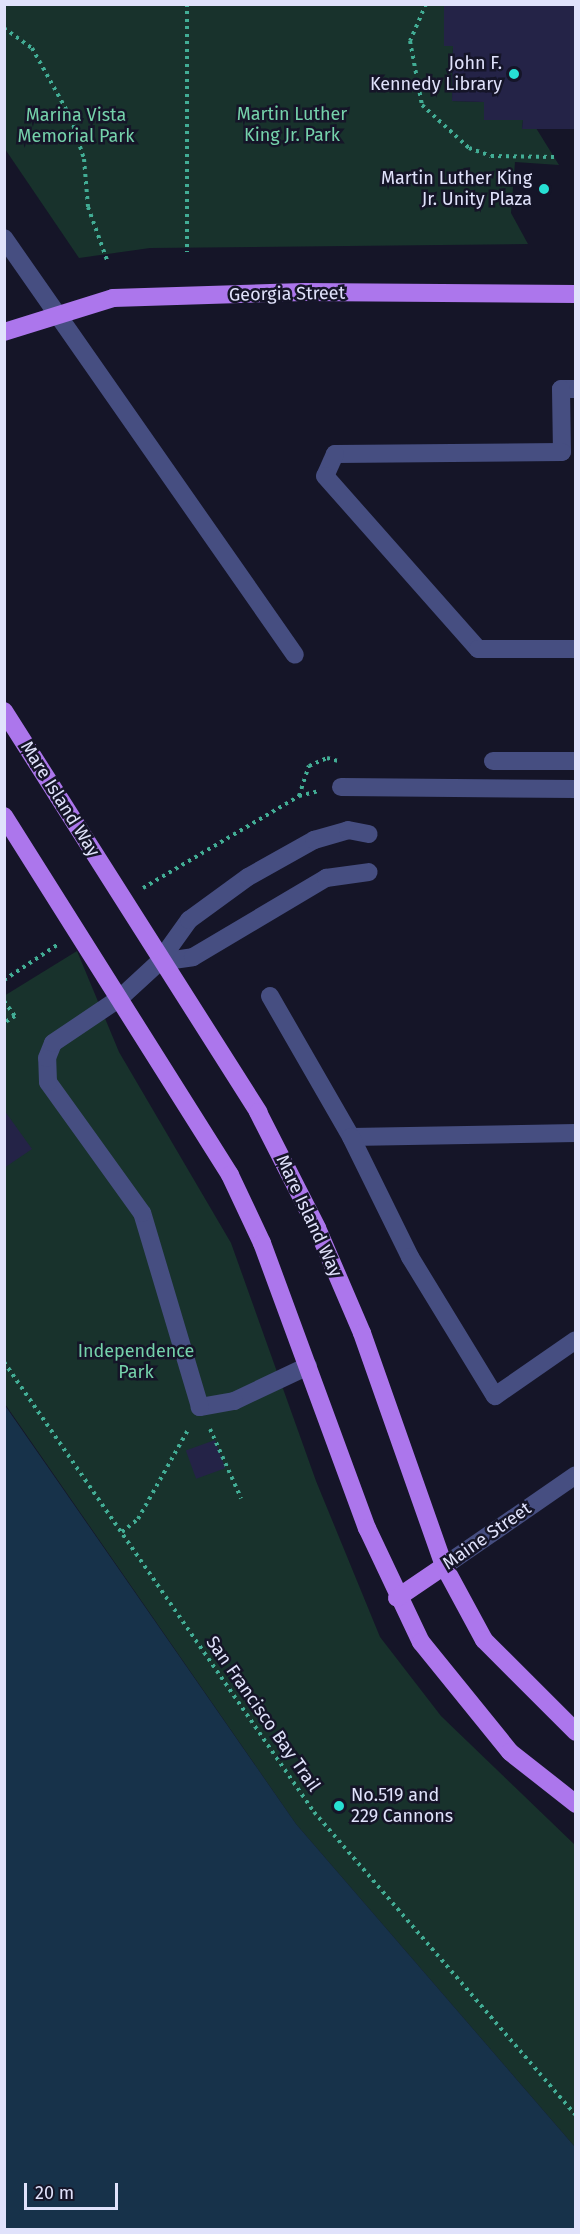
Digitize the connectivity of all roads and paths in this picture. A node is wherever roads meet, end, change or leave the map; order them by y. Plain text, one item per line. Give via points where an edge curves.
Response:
1 (187, 4) edge
2 (426, 4) edge
3 (4, 28) edge
4 (554, 157) dead end
5 (4, 238) edge
6 (187, 252) dead end
7 (107, 260) dead end
8 (576, 294) edge
9 (57, 313) junction
10 (4, 332) edge
11 (576, 389) edge
12 (576, 649) edge
13 (295, 655) dead end
14 (4, 711) edge
15 (341, 761) dead end
16 (493, 761) dead end
17 (576, 761) edge
18 (341, 786) dead end
19 (576, 789) edge
20 (4, 816) edge
21 (369, 834) dead end
22 (369, 872) dead end
23 (142, 888) dead end
24 (58, 945) dead end
25 (159, 962) junction
26 (4, 980) edge
27 (270, 996) dead end
28 (120, 998) junction
29 (4, 1001) edge
30 (4, 1023) edge
31 (576, 1133) edge
32 (351, 1137) junction
33 (576, 1340) edge
34 (4, 1362) edge
35 (308, 1366) junction
36 (200, 1407) junction
37 (576, 1474) edge
38 (241, 1498) dead end
39 (122, 1532) junction
40 (444, 1566) junction
41 (397, 1598) junction
42 (576, 1732) edge
43 (576, 1804) edge
44 (576, 2115) edge

1 - 6 path
2 - 4 path via 410,41 422,105 469,148 491,156
3 - 7 path via 32,48 71,118 84,159 88,207
5 - 9 street
8 - 9 main road, Georgia Street via 304,292 124,298
9 - 10 main road, Georgia Street
9 - 13 street
11 - 12 street via 561,389 562,452 334,454 325,476 478,649
14 - 25 main road, Mare Island Way
15 - 23 path via 327,758 309,766 302,775 299,796
16 - 17 street
18 - 19 street
20 - 28 main road
21 - 25 street via 348,830 314,840 248,876 189,920
22 - 25 street via 326,878 193,957
24 - 26 path
25 - 28 street
25 - 40 main road, Mare Island Way via 258,1112 318,1228 362,1333
27 - 32 street
28 - 35 main road via 230,1175
28 - 36 street via 53,1043 48,1082 142,1213
29 - 30 path via 15,1016
31 - 32 street
32 - 33 street via 410,1257 495,1396
34 - 39 path, San Francisco Bay Trail
35 - 36 street via 234,1401
35 - 41 main road
36 - 38 path
36 - 39 path via 138,1519
37 - 40 street, Maine Street
39 - 44 path, San Francisco Bay Trail via 314,1812
40 - 41 main road, Maine Street
40 - 42 main road, Mare Island Way via 484,1640
41 - 43 main road via 460,1695 510,1752

